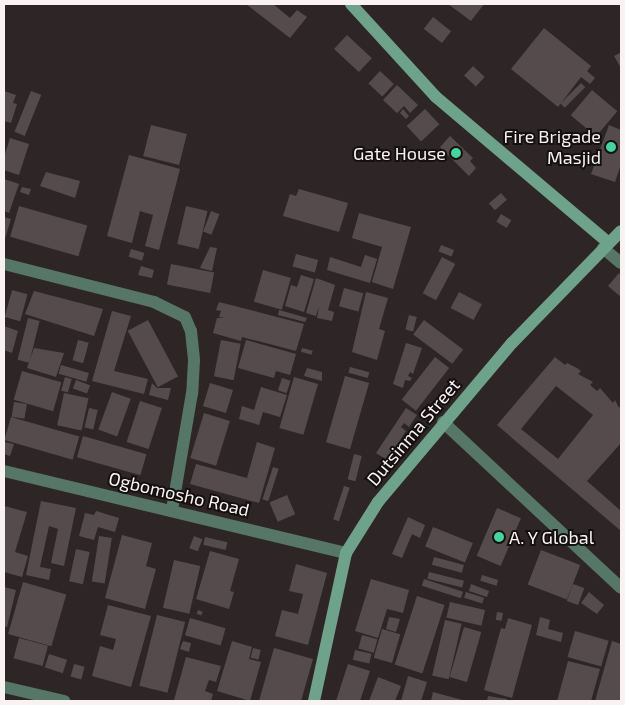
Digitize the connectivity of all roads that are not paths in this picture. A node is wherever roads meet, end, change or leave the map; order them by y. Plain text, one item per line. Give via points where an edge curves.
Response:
1 (351, 4) edge
2 (621, 231) edge
3 (606, 246) junction
4 (621, 263) edge
5 (4, 264) edge
6 (443, 422) junction
7 (4, 471) edge
8 (172, 510) junction
9 (346, 553) junction
10 (621, 588) edge
11 (4, 687) edge
12 (64, 701) edge
13 (314, 701) edge

1 - 3 street via 436,97
2 - 3 street, Dutsinma Street
3 - 4 street
3 - 6 street, Dutsinma Street via 512,343
5 - 8 street via 154,302 185,317 191,331 194,368
6 - 9 street, Dutsinma Street via 378,502
6 - 10 street
7 - 8 street, Ogbomosho Road
8 - 9 street, Ogbomosho Road
9 - 13 street, Dutsinma Street
11 - 12 street

